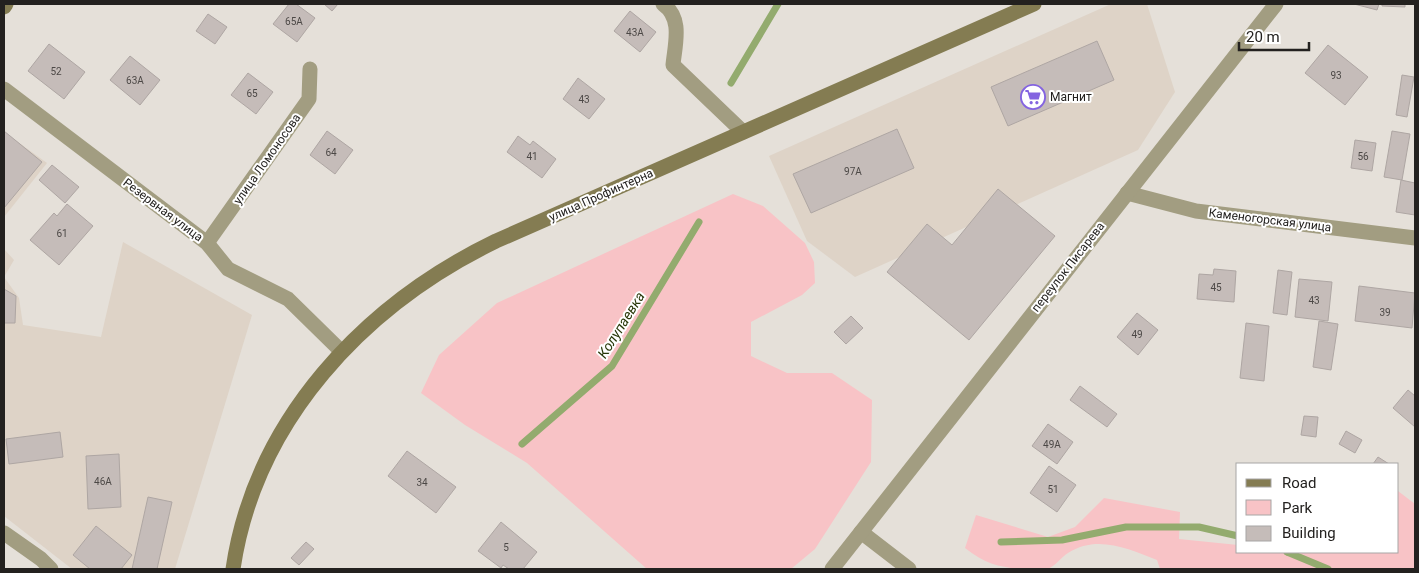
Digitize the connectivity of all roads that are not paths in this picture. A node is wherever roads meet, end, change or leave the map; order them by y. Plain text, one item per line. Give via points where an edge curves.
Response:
1 (6, 4) edge
2 (1034, 4) edge
3 (1276, 4) edge
4 (665, 5) edge
5 (4, 7) edge
6 (310, 69) dead end
7 (4, 89) edge
8 (743, 132) junction
9 (1127, 193) junction
10 (1415, 238) edge
11 (207, 243) junction
12 (341, 351) junction
13 (861, 532) junction
14 (4, 533) edge
15 (51, 569) edge
16 (233, 569) edge
17 (832, 569) edge
18 (909, 569) edge

1 - 5 main road
2 - 8 main road, улица Профинтерна
3 - 9 street, переулок Писарева
4 - 8 street via 677,26 673,65
6 - 11 street, улица Ломоносова via 309,98
7 - 11 street, Резервная улица
8 - 12 main road, улица Профинтерна via 462,258 396,303
9 - 10 street, Каменогорская улица via 1196,211
9 - 13 street, переулок Писарева
11 - 12 street, Резервная улица via 228,269 288,299
12 - 16 main road, улица Профинтерна via 299,402 274,444 241,528
13 - 17 street, переулок Писарева
13 - 18 street
14 - 15 street

